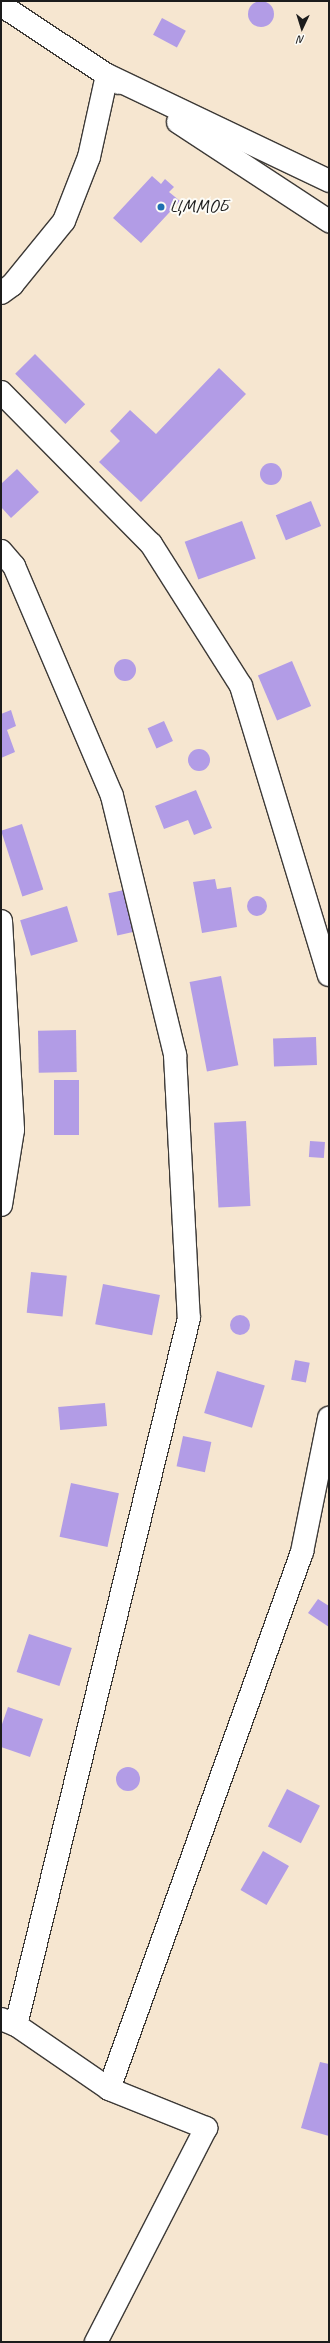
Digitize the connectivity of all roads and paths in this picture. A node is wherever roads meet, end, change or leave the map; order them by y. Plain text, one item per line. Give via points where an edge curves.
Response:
1 (1, 5) edge
2 (107, 75) junction
3 (329, 181) edge
4 (329, 221) edge
5 (1, 293) edge
6 (1, 392) edge
7 (1, 551) edge
8 (1, 921) edge
9 (329, 975) edge
10 (1, 1205) edge
11 (329, 1418) edge
12 (9, 2022) edge
13 (109, 2089) junction
14 (96, 2342) edge

1 - 2 street
2 - 3 street
2 - 4 street
2 - 5 street via 89,157 64,221 12,285
6 - 9 street via 151,544 241,686
7 - 12 street via 14,566 112,796 168,1024 175,1055 189,1318
8 - 10 street via 13,1130
11 - 13 street via 302,1552
12 - 13 street
13 - 14 street via 206,2128

